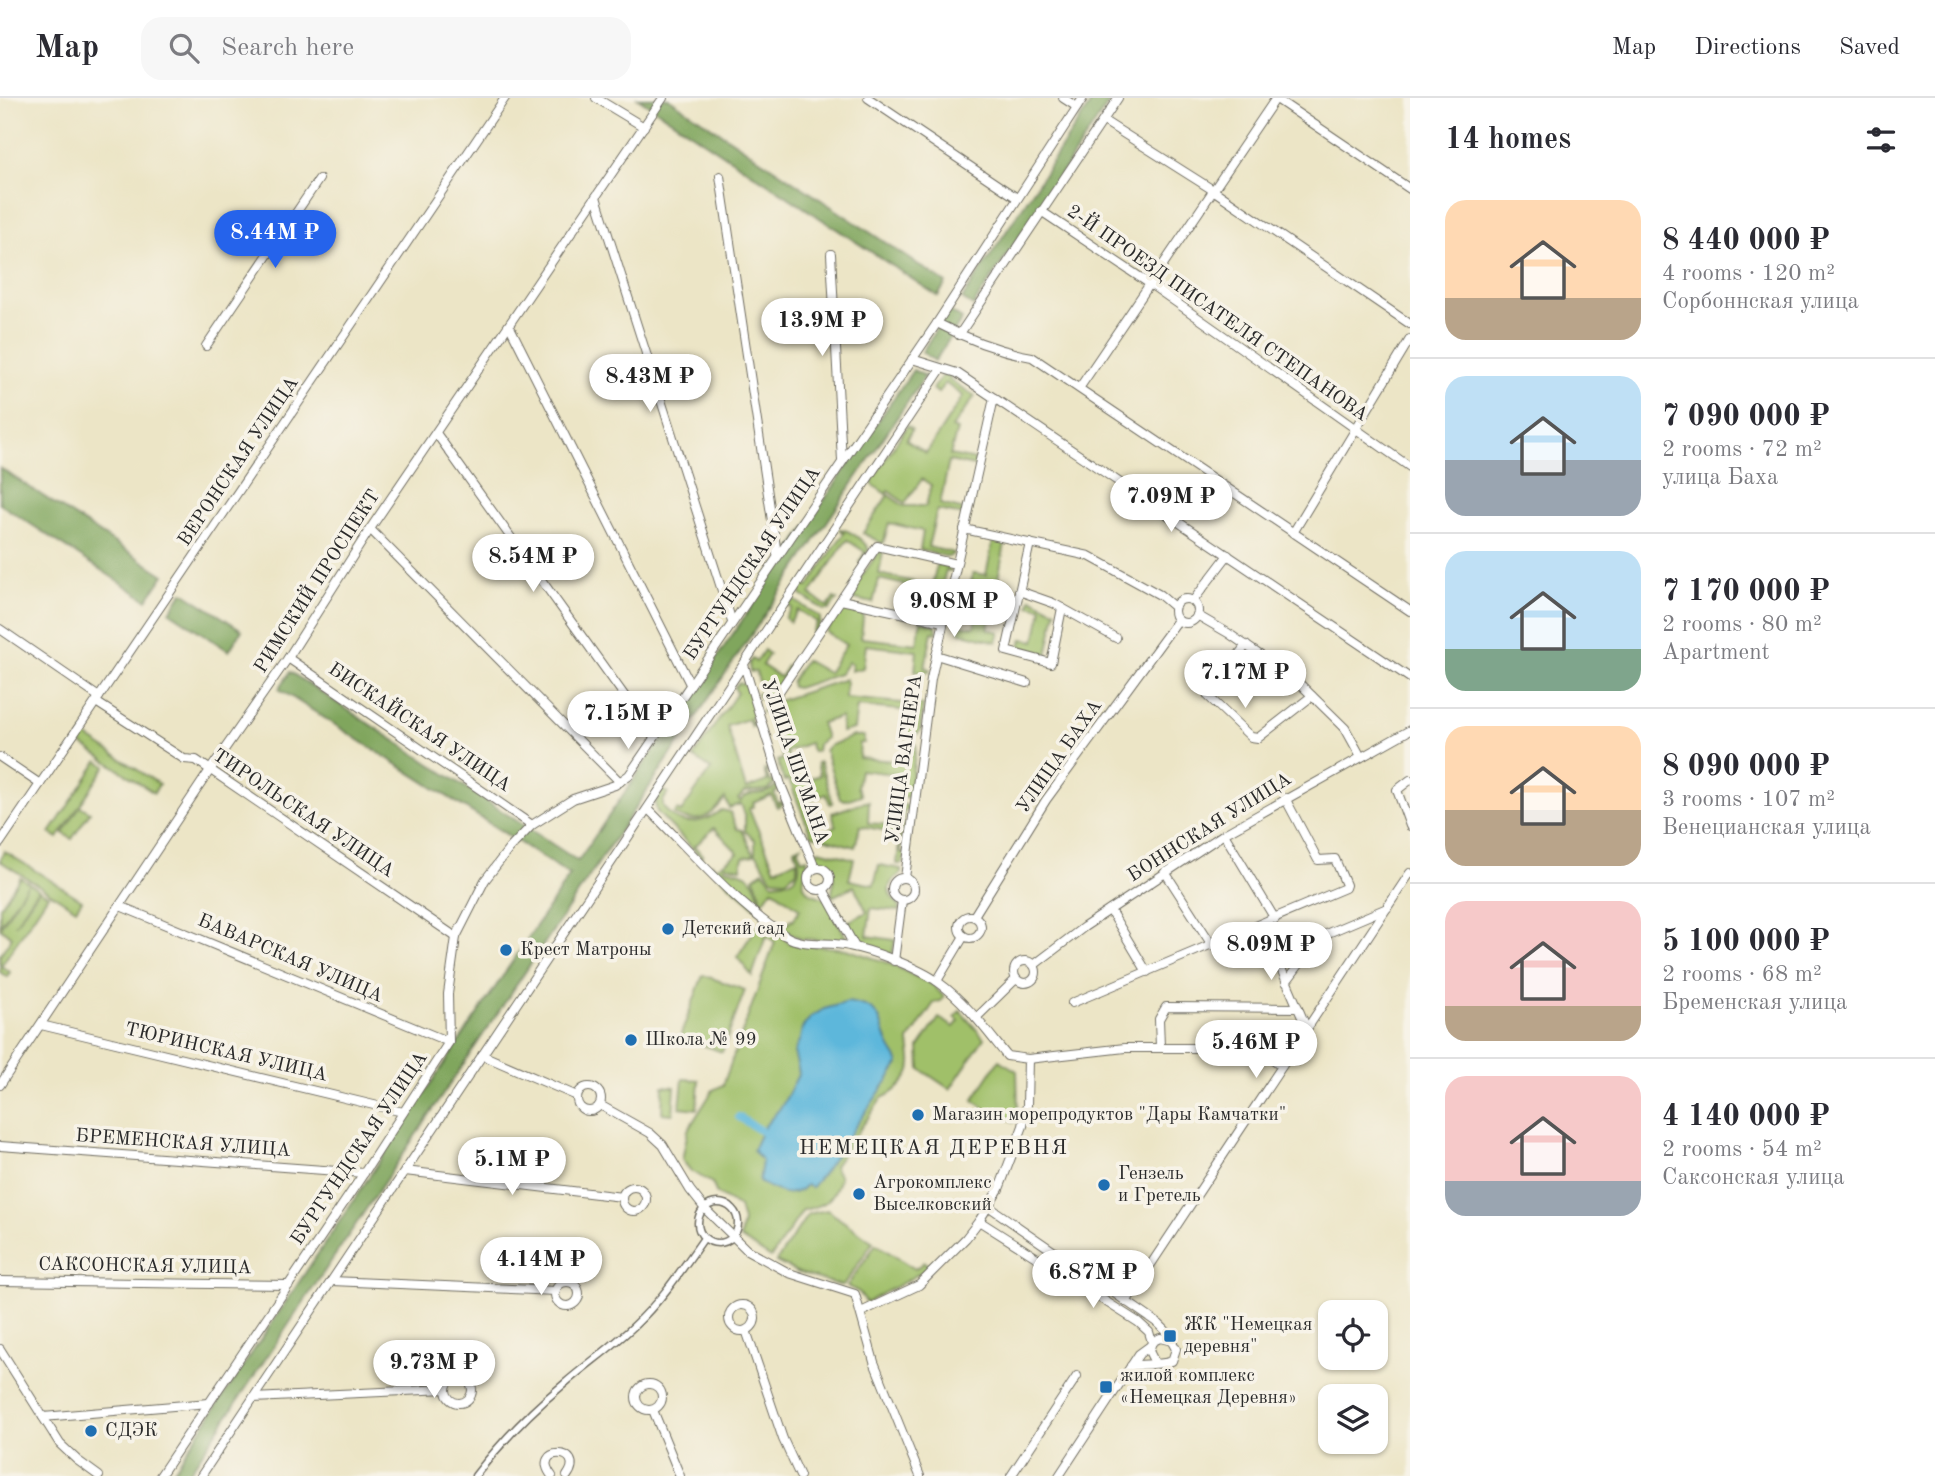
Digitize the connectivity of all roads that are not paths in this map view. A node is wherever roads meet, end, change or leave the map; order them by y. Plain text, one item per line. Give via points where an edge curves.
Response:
1 (505, 98) edge
2 (596, 98) edge
3 (663, 98) edge
4 (868, 98) edge
5 (1063, 98) edge
6 (1083, 98) edge
7 (1118, 98) edge
8 (1275, 98) edge
9 (1077, 107) junction
10 (1104, 121) junction
11 (643, 127) junction
12 (720, 176) dead end
13 (319, 179) dead end
14 (1410, 189) edge
15 (1213, 190) junction
16 (596, 197) junction
17 (1017, 198) junction
18 (1041, 211) junction
19 (831, 254) dead end
20 (1150, 284) junction
21 (936, 323) junction
22 (1410, 324) edge
23 (509, 325) junction
24 (959, 335) junction
25 (1410, 339) edge
26 (206, 346) dead end
27 (912, 359) junction
28 (941, 369) junction
29 (1080, 387) junction
30 (994, 398) junction
31 (1357, 430) junction
32 (436, 433) junction
33 (842, 461) junction
34 (1410, 467) edge
35 (370, 529) junction
36 (964, 529) junction
37 (1293, 533) junction
38 (1030, 543) junction
39 (777, 554) junction
40 (1228, 555) junction
41 (956, 564) junction
42 (1019, 591) junction
43 (841, 600) junction
44 (1193, 601) junction
45 (1174, 607) junction
46 (1062, 608) junction
47 (1410, 611) edge
48 (1197, 615) junction
49 (1178, 620) junction
50 (732, 622) junction
51 (943, 622) junction
52 (0, 629) edge
53 (1116, 638) dead end
54 (1246, 645) junction
55 (936, 655) junction
56 (288, 658) junction
57 (744, 665) junction
58 (1410, 678) edge
59 (1027, 683) dead end
60 (690, 684) junction
61 (1312, 696) junction
62 (97, 699) junction
63 (774, 699) dead end
64 (1410, 730) edge
65 (654, 737) junction
66 (0, 757) edge
67 (1361, 757) junction
68 (210, 770) junction
69 (1410, 780) edge
70 (620, 782) junction
71 (40, 784) junction
72 (1285, 799) junction
73 (648, 808) junction
74 (532, 825) junction
75 (1410, 826) edge
76 (1224, 834) junction
77 (0, 843) edge
78 (816, 869) junction
79 (1165, 872) junction
80 (1410, 873) edge
81 (905, 878) junction
82 (823, 889) junction
83 (902, 900) junction
84 (120, 906) junction
85 (1387, 908) junction
86 (1110, 910) junction
87 (974, 916) junction
88 (1275, 919) junction
89 (1262, 924) junction
90 (964, 936) junction
91 (456, 937) junction
92 (1212, 945) junction
93 (855, 947) junction
94 (894, 961) junction
95 (1034, 965) junction
96 (1147, 972) junction
97 (1016, 979) junction
98 (937, 981) junction
99 (1286, 982) junction
100 (1072, 1003) dead end
101 (1297, 1008) junction
102 (976, 1018) junction
103 (41, 1025) junction
104 (1307, 1029) junction
105 (449, 1042) junction
106 (1160, 1047) junction
107 (482, 1055) junction
108 (1028, 1059) junction
109 (1282, 1066) junction
110 (0, 1085) edge
111 (577, 1096) junction
112 (600, 1105) junction
113 (403, 1112) junction
114 (0, 1146) edge
115 (405, 1171) junction
116 (364, 1173) junction
117 (622, 1197) dead end
118 (988, 1206) junction
119 (705, 1209) junction
120 (979, 1221) junction
121 (733, 1236) junction
122 (704, 1238) junction
123 (0, 1281) edge
124 (332, 1281) junction
125 (289, 1284) junction
126 (556, 1291) dead end
127 (1126, 1301) junction
128 (861, 1312) junction
129 (746, 1331) dead end
130 (1172, 1341) junction
131 (1152, 1343) junction
132 (0, 1349) edge
133 (1155, 1363) junction
134 (1131, 1366) junction
135 (1077, 1376) dead end
136 (446, 1389) dead end
137 (253, 1398) junction
138 (209, 1403) junction
139 (653, 1410) dead end
140 (43, 1417) junction
141 (99, 1476) edge
142 (160, 1476) edge
143 (201, 1476) edge
144 (475, 1476) edge
145 (552, 1476) edge
146 (567, 1476) edge
147 (680, 1476) edge
148 (800, 1476) edge
149 (920, 1476) edge
150 (1011, 1476) edge
151 (1059, 1476) edge

1 - 62 street, ВЕРОНСКАЯ УЛИЦА
2 - 11 street
3 - 11 street, РИМСКИЙ ПРОСПЕКТ
4 - 17 street
5 - 9 street
6 - 9 street, БУРГУНДСКАЯ УЛИЦА
7 - 10 street
8 - 14 street
8 - 15 street
9 - 17 street, БУРГУНДСКАЯ УЛИЦА
10 - 15 street
10 - 18 street
11 - 16 street, РИМСКИЙ ПРОСПЕКТ
12 - 39 street
13 - 26 street
15 - 20 street
15 - 22 street
16 - 23 street, РИМСКИЙ ПРОСПЕКТ
16 - 50 street
17 - 21 street, БУРГУНДСКАЯ УЛИЦА
18 - 20 street, 2-Й ПРОЕЗД ПИСАТЕЛЯ СТЕПАНОВА
18 - 24 street
19 - 33 street
20 - 29 street
20 - 31 street, 2-Й ПРОЕЗД ПИСАТЕЛЯ СТЕПАНОВА
21 - 24 street
21 - 27 street, БУРГУНДСКАЯ УЛИЦА
23 - 32 street, РИМСКИЙ ПРОСПЕКТ
23 - 60 street
24 - 29 street via 1032,357
25 - 31 street
27 - 28 street
27 - 33 street, БУРГУНДСКАЯ УЛИЦА
28 - 30 street via 957,373
28 - 57 street
29 - 37 street
30 - 36 street, УЛИЦА ВАГНЕРА
30 - 40 street
31 - 34 street, 2-Й ПРОЕЗД ПИСАТЕЛЯ СТЕПАНОВА
31 - 37 street
32 - 35 street, РИМСКИЙ ПРОСПЕКТ
32 - 65 street
33 - 39 street, БУРГУНДСКАЯ УЛИЦА
35 - 56 street, РИМСКИЙ ПРОСПЕКТ
35 - 70 street
36 - 38 street
36 - 41 street, УЛИЦА ВАГНЕРА
37 - 47 street
38 - 42 street
38 - 45 street via 1090,556
39 - 50 street, БУРГУНДСКАЯ УЛИЦА
40 - 44 street
40 - 58 street
41 - 43 street via 877,546
41 - 51 street, УЛИЦА ВАГНЕРА
42 - 46 street
42 - 46 street via 1006,650 1051,663
43 - 51 street
43 - 63 street
44 - 45 street via 1182,599
44 - 48 street
45 - 49 street
46 - 53 street
48 - 49 street via 1189,622
48 - 54 street
49 - 87 street, УЛИЦА БАХА via 1046,800
50 - 60 street, БУРГУНДСКАЯ УЛИЦА
51 - 55 street, УЛИЦА ВАГНЕРА
52 - 62 street, ТИРОЛЬСКАЯ УЛИЦА
54 - 61 street
54 - 61 street via 1208,696 1251,737 1258,738
55 - 59 street
55 - 81 street, УЛИЦА ВАГНЕРА
56 - 68 street, РИМСКИЙ ПРОСПЕКТ
56 - 74 street, БИСКАЙСКАЯ УЛИЦА
57 - 73 street
57 - 78 street, УЛИЦА ШУМАНА via 781,785
60 - 65 street, БУРГУНДСКАЯ УЛИЦА
61 - 67 street via 1345,728
62 - 68 street, ТИРОЛЬСКАЯ УЛИЦА via 184,759 194,759
62 - 71 street, ВЕРОНСКАЯ УЛИЦА
64 - 67 street, БОННСКАЯ УЛИЦА
65 - 70 street, БУРГУНДСКАЯ УЛИЦА
66 - 71 street
67 - 72 street, БОННСКАЯ УЛИЦА
68 - 84 street, РИМСКИЙ ПРОСПЕКТ
68 - 91 street, ТИРОЛЬСКАЯ УЛИЦА
69 - 75 street via 1397,790
70 - 74 street, БУРГУНДСКАЯ УЛИЦА via 573,799
71 - 77 street, ВЕРОНСКАЯ УЛИЦА
72 - 76 street, БОННСКАЯ УЛИЦА
72 - 88 street via 1318,860 1335,859 1346,885 1342,891
73 - 93 street via 740,900 785,936
73 - 107 street
74 - 91 street, БУРГУНДСКАЯ УЛИЦА via 485,880
76 - 79 street, БОННСКАЯ УЛИЦА
76 - 88 street
78 - 82 street via 828,874 829,884
78 - 82 street via 808,883 813,889
79 - 86 street, БОННСКАЯ УЛИЦА
79 - 92 street
80 - 85 street
81 - 83 street via 914,891
81 - 83 street via 892,886 894,896
82 - 93 street
83 - 94 street
84 - 103 street, РИМСКИЙ ПРОСПЕКТ
84 - 105 street, БАВАРСКАЯ УЛИЦА
85 - 99 street via 1321,936
85 - 104 street
86 - 95 street, БОННСКАЯ УЛИЦА
86 - 96 street
87 - 90 street via 959,923
87 - 90 street via 980,932
88 - 89 street
89 - 92 street
89 - 99 street
90 - 98 street
91 - 105 street, БУРГУНДСКАЯ УЛИЦА via 448,994
92 - 96 street
93 - 94 street
94 - 98 street
95 - 97 street via 1019,963 1014,969
95 - 97 street via 1033,980
96 - 100 street
97 - 102 street
98 - 102 street
99 - 101 street
101 - 104 street
101 - 106 street via 1166,1007 1159,1020
102 - 108 street via 1007,1056
103 - 110 street, РИМСКИЙ ПРОСПЕКТ
103 - 113 street, ТЮРИНСКАЯ УЛИЦА
104 - 109 street
105 - 113 street, БУРГУНДСКАЯ УЛИЦА
106 - 108 street
106 - 109 street via 1243,1050 1269,1056
107 - 111 street
107 - 115 street
108 - 118 street via 1023,1126
109 - 127 street
111 - 112 street via 583,1109 590,1111
111 - 112 street via 583,1088 594,1088
112 - 119 street via 663,1145
113 - 116 street, БУРГУНДСКАЯ УЛИЦА
114 - 116 street, БРЕМЕНСКАЯ УЛИЦА
115 - 117 street
115 - 124 street
116 - 125 street, БУРГУНДСКАЯ УЛИЦА
118 - 120 street
118 - 127 street
119 - 121 street
119 - 121 street via 719,1203 733,1209 738,1222
119 - 122 street via 699,1221
120 - 128 street via 919,1285
120 - 131 street via 1138,1322 1149,1332
121 - 122 street via 719,1244
121 - 128 street via 747,1250 789,1273 855,1294
122 - 144 street via 645,1316 565,1382
123 - 125 street, САКСОНСКАЯ УЛИЦА
124 - 126 street
124 - 137 street
125 - 138 street, БУРГУНДСКАЯ УЛИЦА
127 - 130 street via 1159,1324
128 - 149 street via 874,1362
129 - 148 street
130 - 131 street via 1164,1337
130 - 133 street via 1176,1353 1168,1363
131 - 133 street via 1149,1355
131 - 134 street
132 - 140 street
133 - 134 street
134 - 151 street
135 - 150 street
136 - 137 street
137 - 143 street
138 - 140 street
138 - 142 street, БУРГУНДСКАЯ УЛИЦА
139 - 147 street
140 - 141 street via 60,1444
145 - 146 street via 547,1462 558,1453 571,1463

